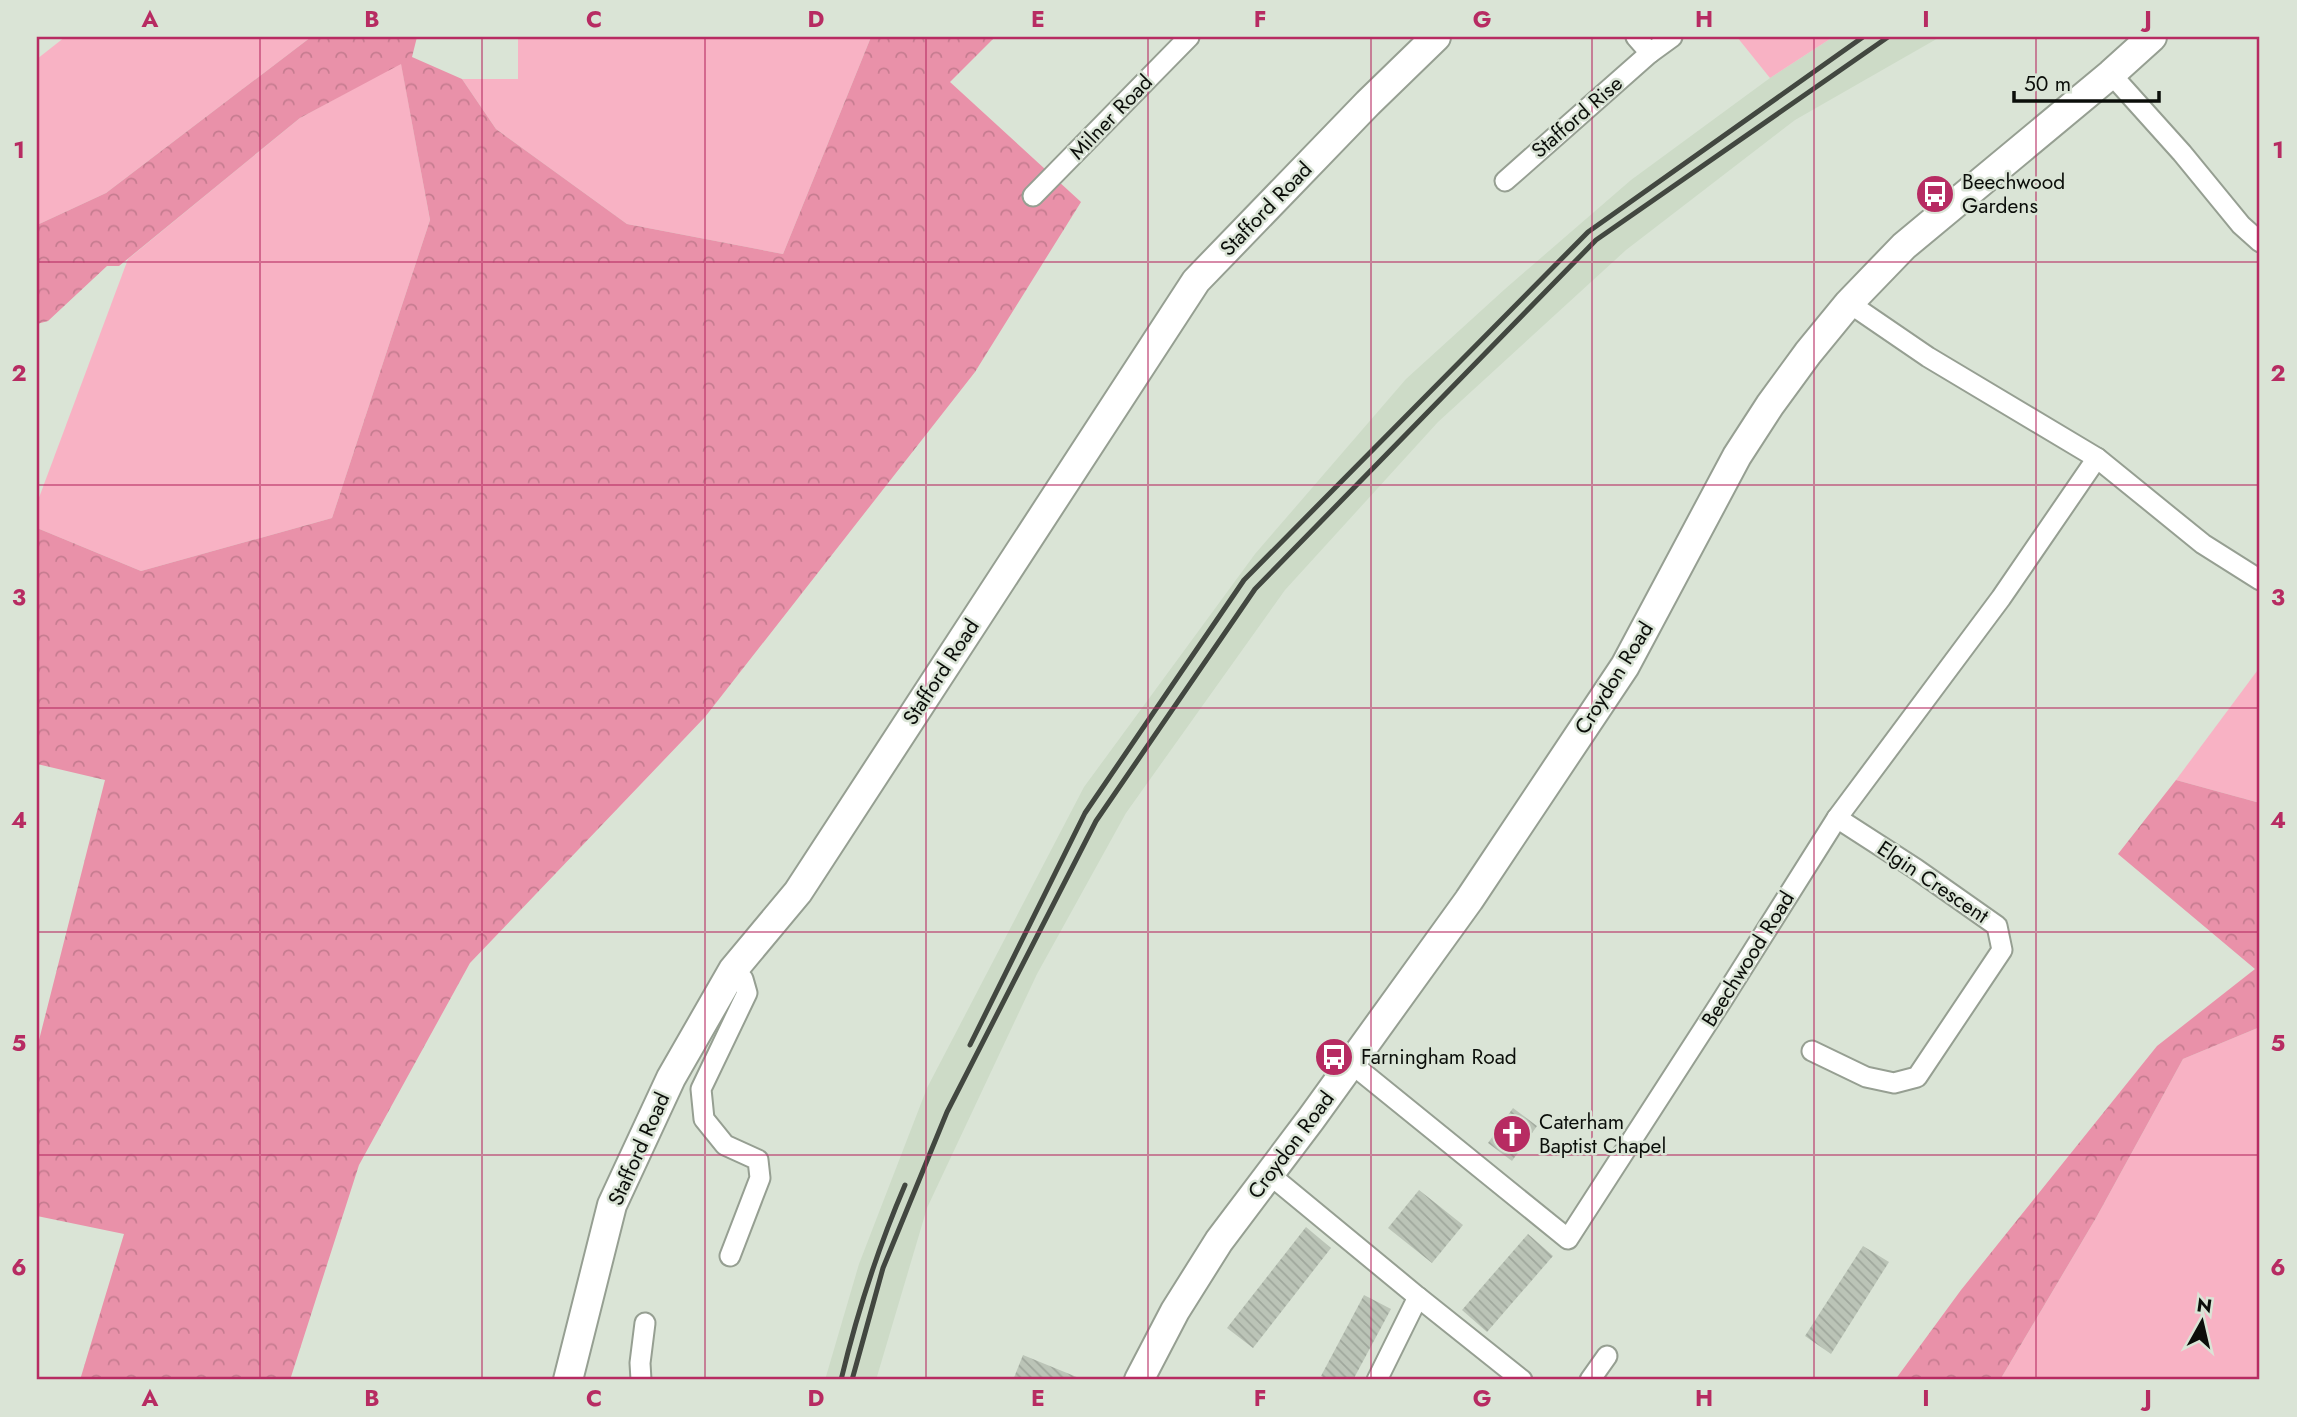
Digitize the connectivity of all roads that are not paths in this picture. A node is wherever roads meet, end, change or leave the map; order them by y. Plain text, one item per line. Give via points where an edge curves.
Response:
1 (1189, 37) edge
2 (1436, 37) edge
3 (1636, 37) edge
4 (1672, 37) edge
5 (2152, 37) edge
6 (1650, 53) junction
7 (2111, 74) junction
8 (1505, 181) dead end
9 (1033, 196) dead end
10 (2260, 242) edge
11 (1849, 303) junction
12 (2097, 458) junction
13 (2260, 580) edge
14 (1837, 818) junction
15 (733, 970) junction
16 (1812, 1051) dead end
17 (1352, 1064) junction
18 (1269, 1174) junction
19 (730, 1256) dead end
20 (1418, 1297) junction
21 (645, 1323) dead end
22 (1607, 1356) dead end
23 (568, 1380) edge
24 (641, 1380) edge
25 (1139, 1380) edge
26 (1377, 1380) edge
27 (1522, 1380) edge
28 (1591, 1380) edge

1 - 9 street, Milner Road
2 - 15 main road, Stafford Road via 1196,281 798,892
3 - 6 street
4 - 6 street, Stafford Rise
5 - 7 main road, Croydon Road
6 - 8 street, Stafford Rise
7 - 10 street
7 - 11 main road, Croydon Road via 1904,246
11 - 12 street via 1928,357
11 - 17 main road, Croydon Road via 1808,353 1737,456 1625,666 1469,900
12 - 13 street via 2203,544
12 - 14 street, Beechwood Road via 2001,598
14 - 16 street, Elgin Crescent via 1997,926 2002,950 1917,1077 1894,1083 1866,1077
14 - 17 street, Beechwood Road via 1568,1238
15 - 19 street via 743,979 747,993 701,1089 704,1119 725,1145 758,1160 760,1178
15 - 23 main road, Stafford Road via 671,1078 612,1205
17 - 18 main road, Croydon Road
18 - 20 street
18 - 25 main road, Croydon Road via 1219,1241
20 - 26 street
20 - 27 street
21 - 24 street
22 - 28 street

